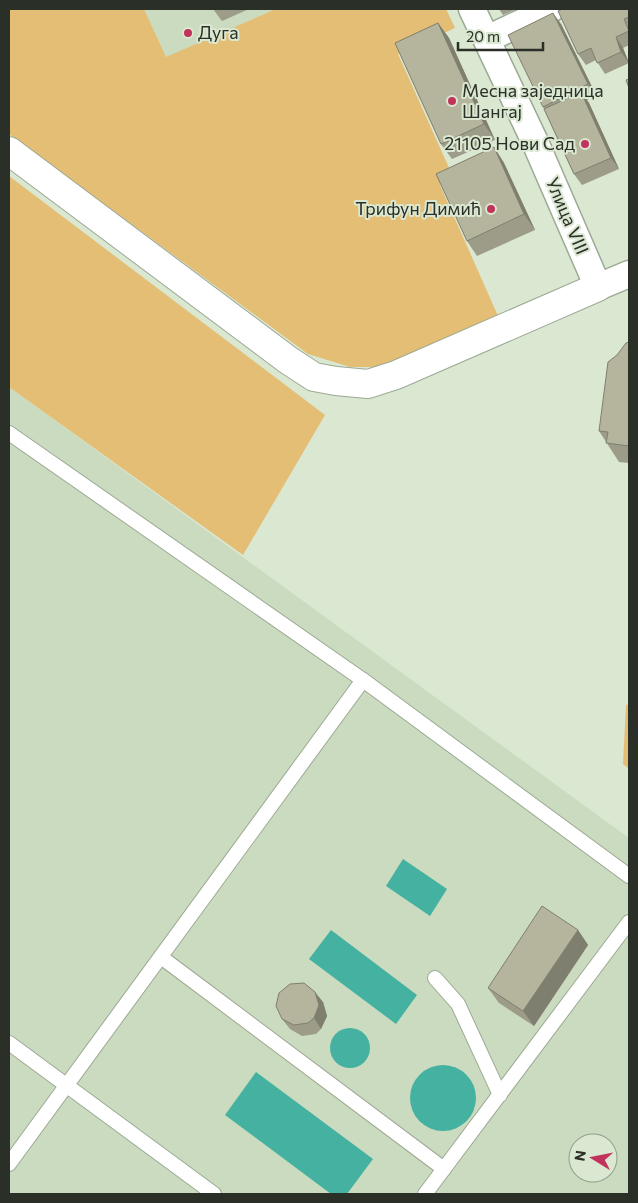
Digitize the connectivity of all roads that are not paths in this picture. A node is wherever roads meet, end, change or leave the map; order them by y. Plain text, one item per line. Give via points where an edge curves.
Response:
1 (472, 9) edge
2 (551, 9) edge
3 (487, 39) junction
4 (9, 151) edge
5 (619, 276) edge
6 (9, 433) edge
7 (363, 680) junction
8 (629, 876) edge
9 (629, 922) edge
10 (161, 957) junction
11 (435, 978) dead end
12 (9, 1043) edge
13 (66, 1086) junction
14 (500, 1095) junction
15 (9, 1164) edge
16 (444, 1169) junction
17 (214, 1194) edge
18 (425, 1194) edge

1 - 3 street, Улица VIII
2 - 3 street
3 - 5 street, Улица VIII via 535,142
4 - 5 street via 288,360 314,376 336,382 368,384 396,375
6 - 7 lane
7 - 8 lane
7 - 10 lane
9 - 14 lane
10 - 13 lane
10 - 16 lane
11 - 14 lane via 458,1004
12 - 13 lane
13 - 15 lane
13 - 17 lane
14 - 16 lane
16 - 18 lane

